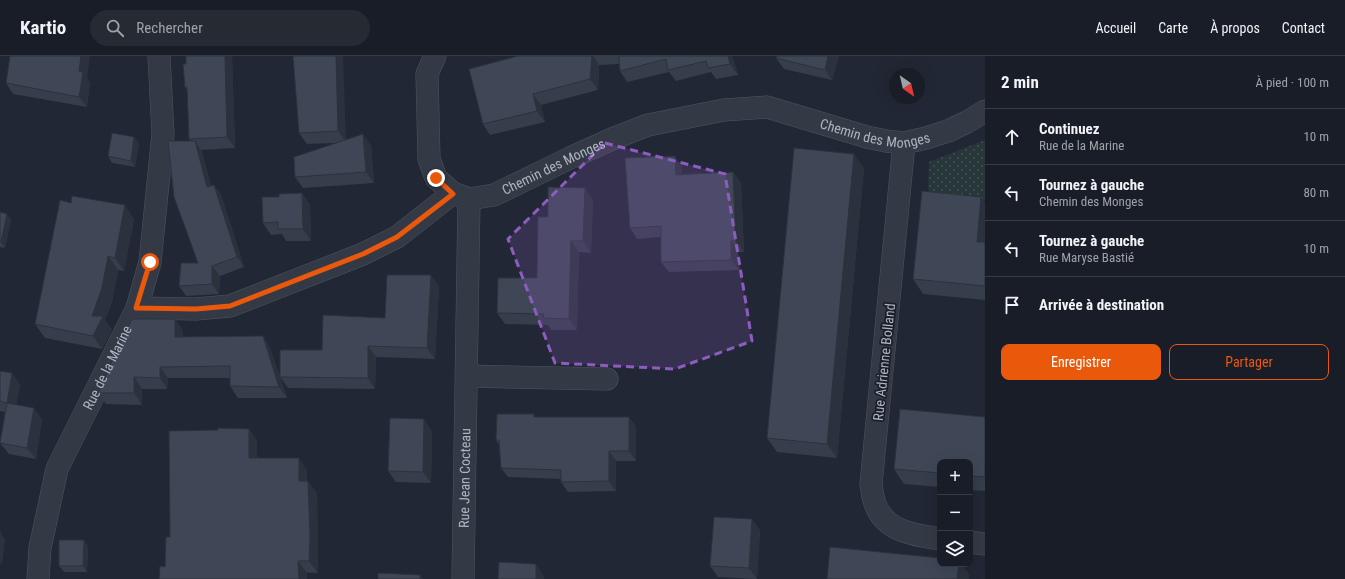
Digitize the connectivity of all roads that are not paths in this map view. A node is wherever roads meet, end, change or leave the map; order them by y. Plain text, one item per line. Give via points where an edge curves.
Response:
1 (159, 56) edge
2 (435, 56) edge
3 (985, 111) edge
4 (904, 143) junction
5 (461, 196) junction
6 (136, 308) junction
7 (467, 376) junction
8 (607, 379) dead end
9 (937, 539) edge
10 (973, 542) edge
11 (985, 544) edge
12 (38, 579) edge
13 (463, 579) edge

1 - 6 street, Rue de la Marine via 163,134 150,262
2 - 5 street via 427,74 429,159 436,178
3 - 4 street, Chemin des Monges via 948,131
4 - 5 street, Chemin des Monges via 867,137 766,107 724,110 648,126 612,139 494,195
4 - 9 street, Rue Adrienne Bolland via 871,484 874,500 881,515 894,527 914,535
5 - 6 street, Chemin des Monges via 397,237 363,254 230,306 196,309
5 - 7 street, Rue Jean Cocteau
6 - 12 street, Rue de la Marine via 57,469 40,548
7 - 8 street
7 - 13 street, Rue Jean Cocteau
10 - 11 street

